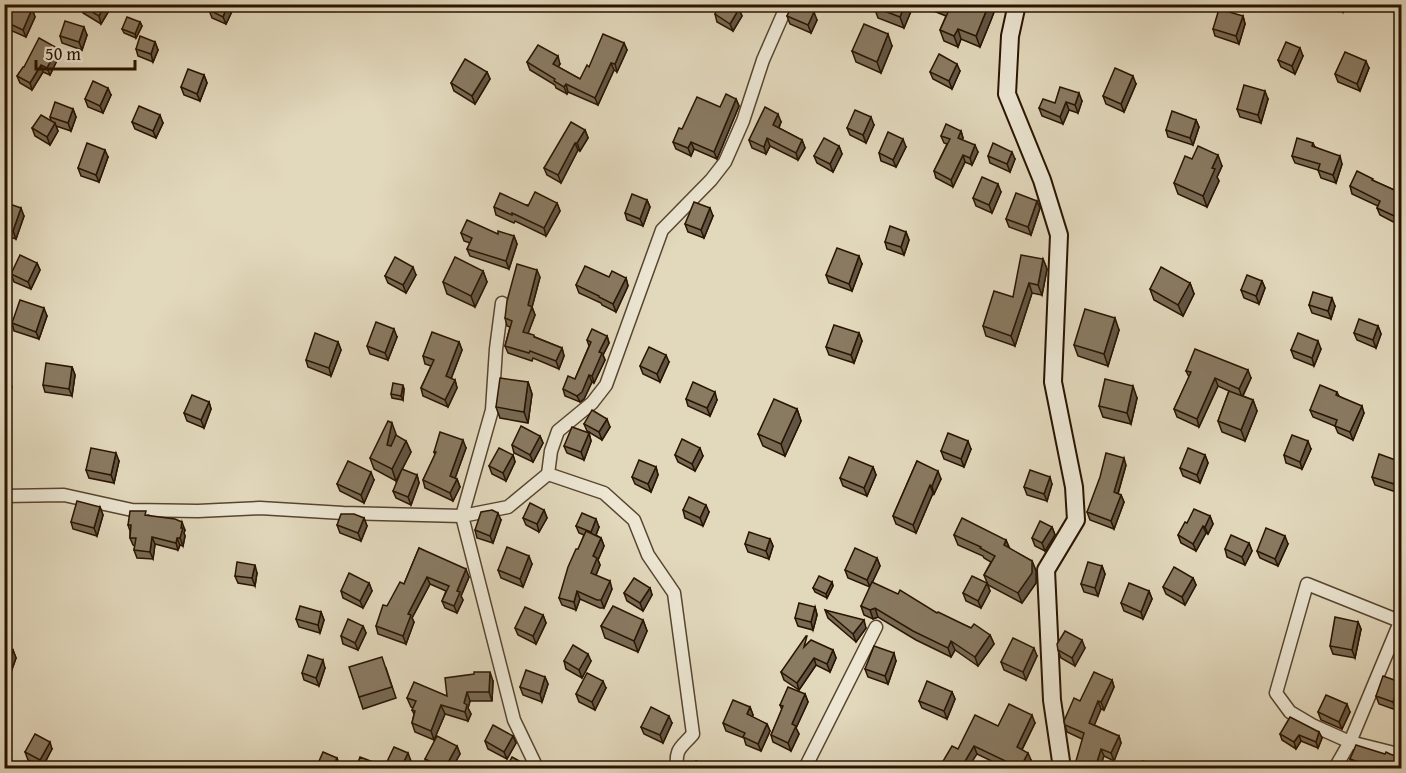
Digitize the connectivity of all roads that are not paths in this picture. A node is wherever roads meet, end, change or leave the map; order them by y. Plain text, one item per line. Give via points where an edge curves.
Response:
1 (785, 4) edge
2 (1017, 4) edge
3 (502, 303) dead end
4 (548, 474) junction
5 (4, 496) edge
6 (462, 516) junction
7 (1401, 622) edge
8 (876, 627) dead end
9 (1350, 742) junction
10 (1401, 754) edge
11 (537, 768) edge
12 (677, 768) edge
13 (805, 768) edge
14 (1062, 768) edge
15 (1335, 768) edge

1 - 4 street via 725,162 663,230 606,385 592,403 558,430
2 - 14 main road via 1010,36 1007,94 1042,180 1059,235 1053,382 1074,487 1076,520 1046,570 1052,700
3 - 6 street via 492,410
4 - 6 street via 508,507
4 - 12 street via 604,493 634,520 648,555 674,593 693,734 675,756
5 - 6 street via 64,495 132,510 260,508
6 - 11 street via 514,720
7 - 9 street
7 - 9 street via 1307,584 1276,693 1290,712
8 - 13 street
9 - 10 street
9 - 15 street

